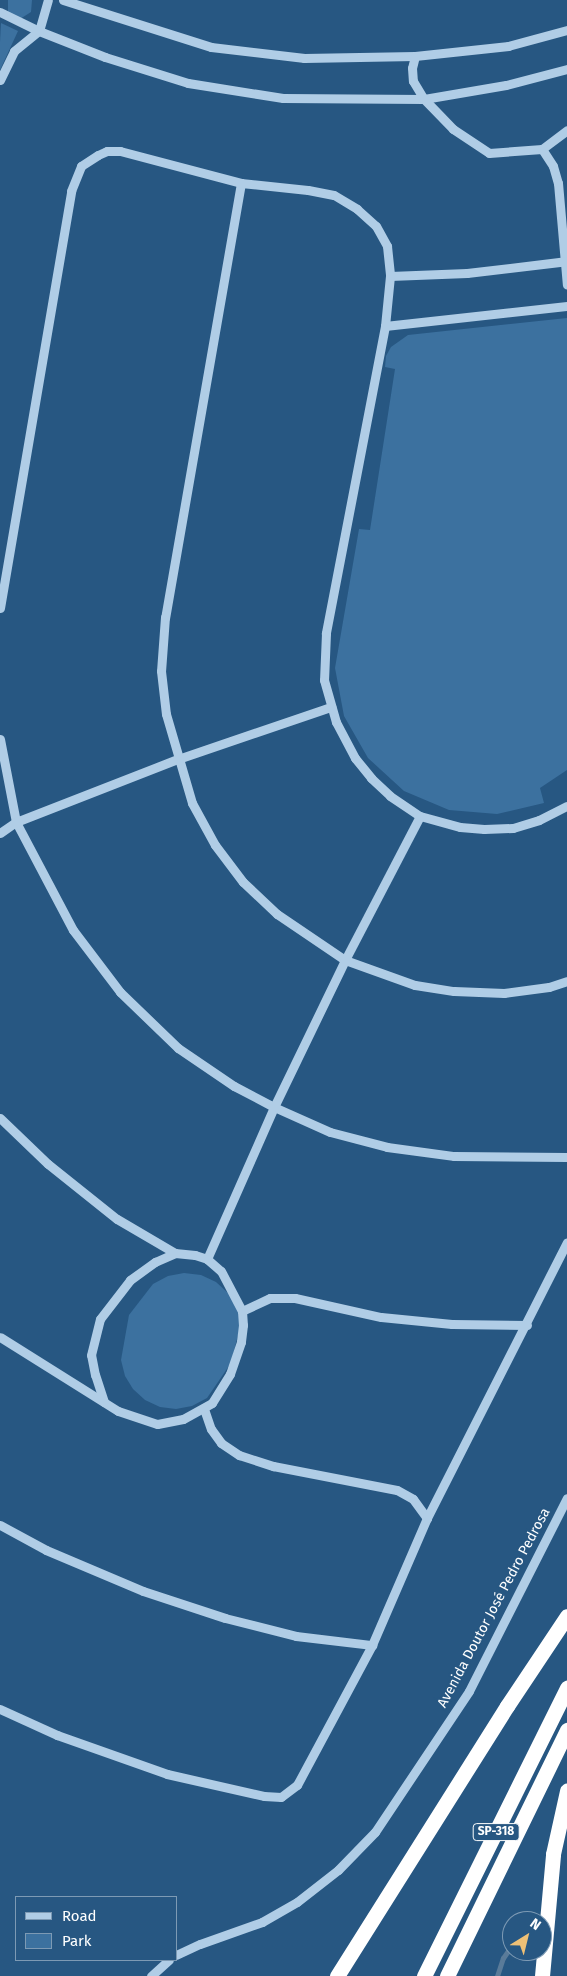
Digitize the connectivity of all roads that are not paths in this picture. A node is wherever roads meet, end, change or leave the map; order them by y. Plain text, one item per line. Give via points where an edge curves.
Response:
1 (48, 0) edge
2 (63, 0) edge
3 (0, 12) edge
4 (567, 30) edge
5 (39, 31) junction
6 (415, 56) junction
7 (567, 69) edge
8 (0, 80) edge
9 (424, 99) junction
10 (567, 130) edge
11 (542, 149) junction
12 (241, 183) junction
13 (566, 261) edge
14 (390, 276) junction
15 (567, 285) edge
16 (567, 306) edge
17 (386, 326) junction
18 (0, 608) edge
19 (331, 707) junction
20 (0, 739) edge
21 (178, 759) junction
22 (567, 806) edge
23 (420, 816) junction
24 (16, 822) junction
25 (0, 833) edge
26 (345, 960) junction
27 (567, 981) edge
28 (274, 1107) junction
29 (0, 1118) edge
30 (567, 1157) edge
31 (567, 1242) edge
32 (175, 1253) junction
33 (207, 1260) junction
34 (242, 1311) junction
35 (527, 1325) junction
36 (0, 1337) edge
37 (104, 1402) junction
38 (204, 1409) junction
39 (567, 1498) edge
40 (427, 1518) junction
41 (0, 1525) edge
42 (567, 1616) edge
43 (372, 1645) junction
44 (567, 1688) edge
45 (0, 1709) edge
46 (567, 1730) edge
47 (567, 1791) edge
48 (178, 1954) edge
49 (168, 1961) edge
50 (151, 1976) edge
51 (337, 1976) edge
52 (424, 1976) edge
53 (447, 1976) edge
54 (542, 1976) edge

1 - 5 street
2 - 6 street via 211,47 304,58
3 - 5 street
4 - 6 street via 508,46
5 - 8 street via 14,51
5 - 9 street via 188,84 283,98
6 - 9 street via 413,82
7 - 9 street via 506,85
9 - 11 street via 452,129 489,153
10 - 11 street
11 - 13 street via 553,166 558,183
12 - 14 street via 334,195 357,209 376,226 387,246
12 - 18 street via 120,151 107,151 90,159 77,173 71,191
12 - 21 street via 166,617 161,671 166,714
13 - 14 street via 467,273
13 - 15 street
14 - 17 street
16 - 17 street
17 - 19 street via 326,633 324,680
19 - 21 street
19 - 23 street via 345,740 371,778 390,796
20 - 24 street
21 - 24 street
21 - 26 street via 192,804 215,845 244,882 277,914
22 - 23 street via 513,828 460,826
23 - 26 street
24 - 25 street
24 - 28 street via 73,930 120,992 178,1048 234,1086
26 - 27 street via 415,984 454,991 504,992 549,987
26 - 28 street
28 - 30 street via 330,1132 387,1147 454,1156
28 - 33 street
29 - 32 street via 85,1195 117,1219
31 - 35 street
32 - 33 street
32 - 37 street via 154,1262 130,1280 100,1319 91,1354
33 - 34 street via 221,1271
34 - 35 street via 270,1298 295,1298 380,1317 452,1324
34 - 38 street via 241,1342 232,1367 222,1390
35 - 40 street
36 - 37 street
37 - 38 street via 118,1411 157,1424 183,1419
38 - 40 street via 211,1429 221,1443 239,1454 273,1466 397,1490 413,1499
39 - 48 street, Avenida Doutor José Pedro Pedrosa via 469,1691 375,1832 338,1870 297,1902 262,1922
40 - 43 street
41 - 43 street via 46,1550 143,1591 225,1618 296,1636
42 - 51 highway
43 - 45 street via 302,1778 281,1797 167,1774 57,1735
44 - 52 highway, SP-318
46 - 53 highway, SP-318
47 - 54 highway via 553,1854
49 - 50 street

